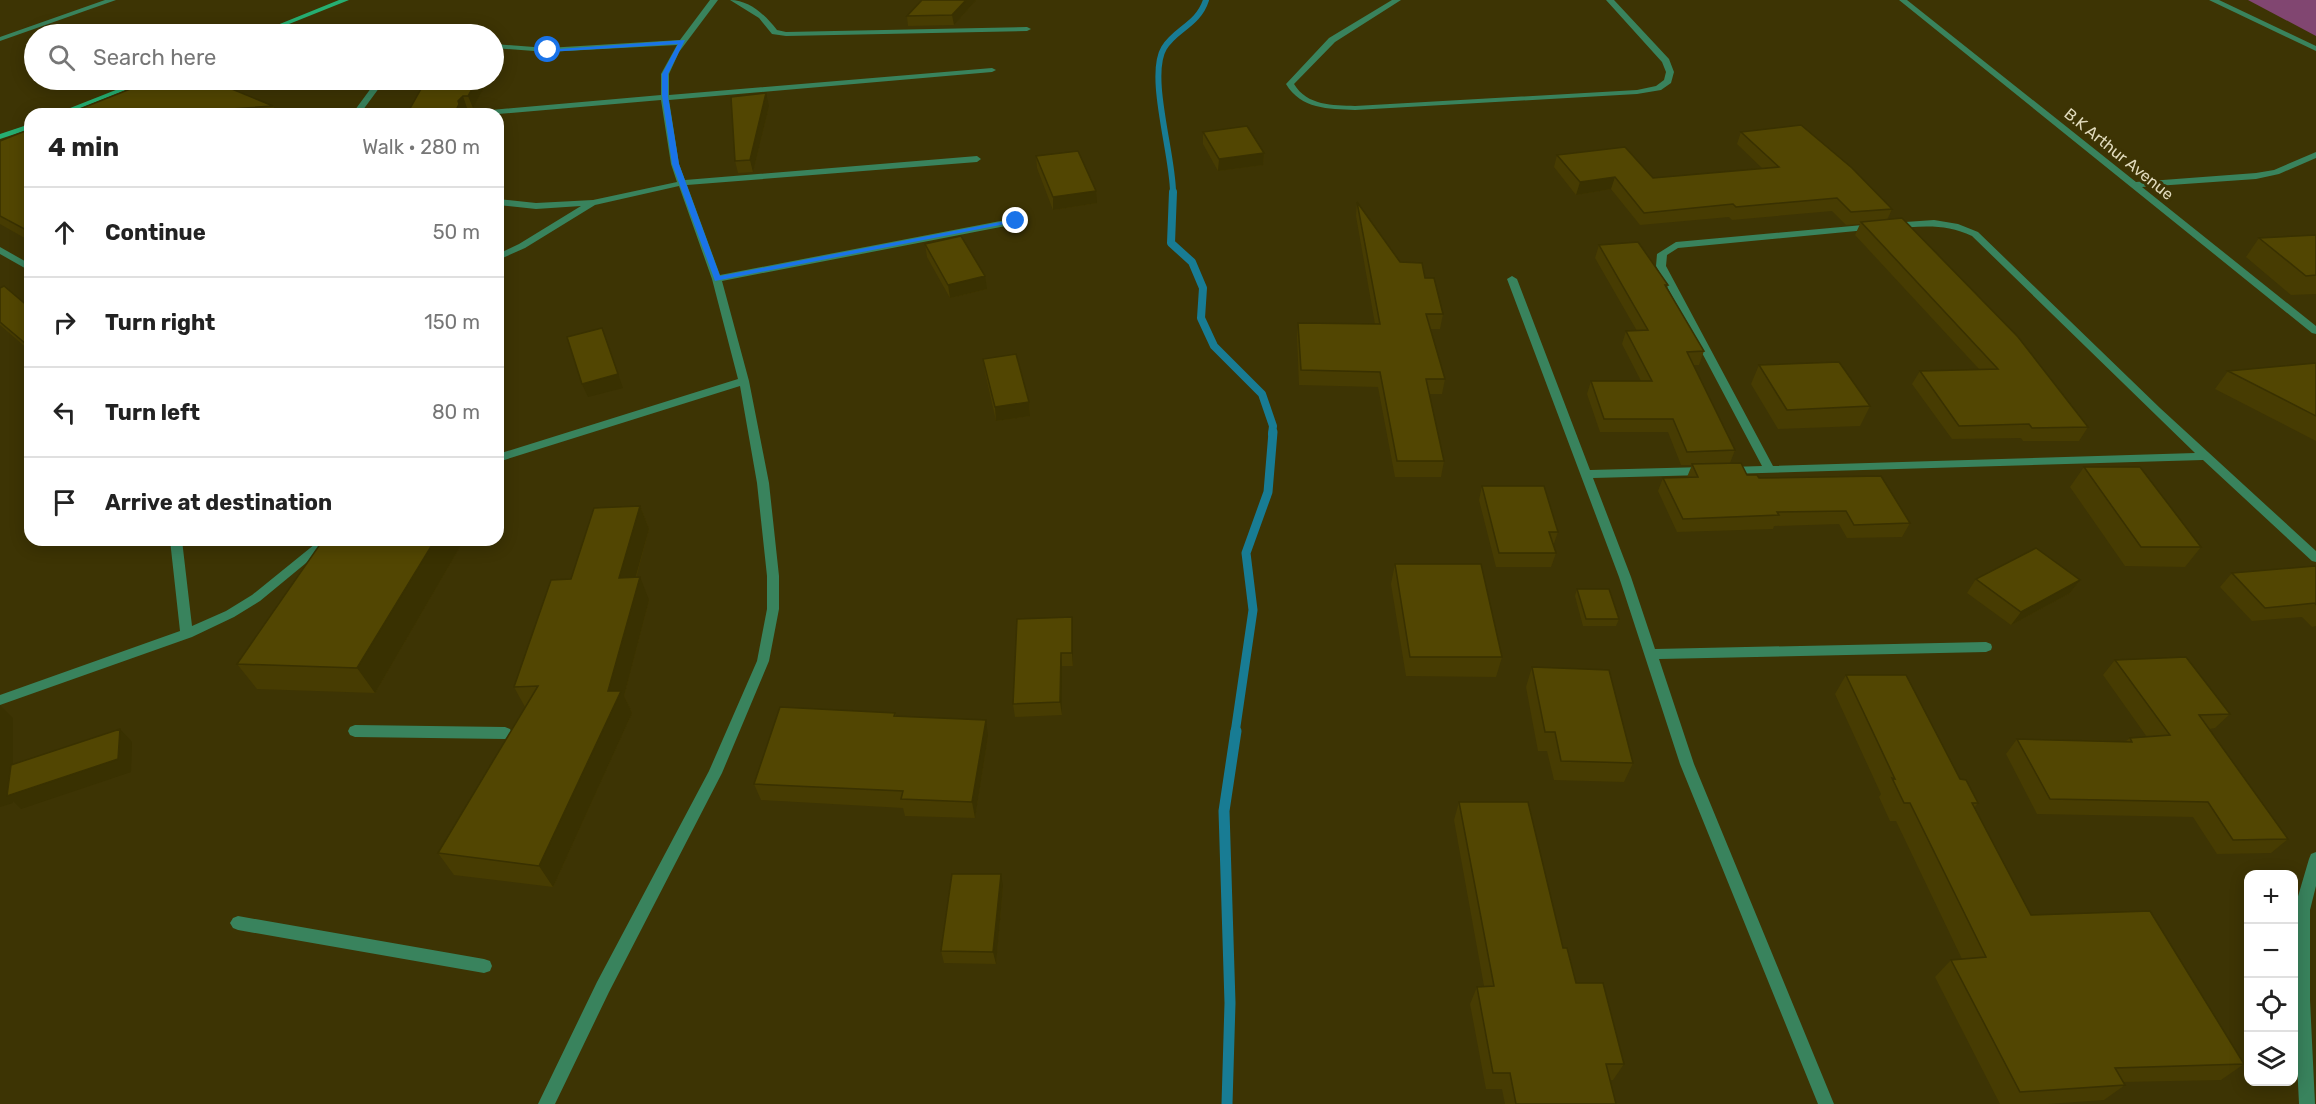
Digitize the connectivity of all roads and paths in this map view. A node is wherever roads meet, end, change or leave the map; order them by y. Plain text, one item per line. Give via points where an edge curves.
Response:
1 (112, 0) edge
2 (345, 0) edge
3 (714, 0) edge
4 (734, 0) edge
5 (1396, 0) edge
6 (1610, 0) edge
7 (1904, 0) edge
8 (2213, 0) edge
9 (43, 24) edge
10 (284, 24) edge
11 (1027, 29) dead end
12 (24, 31) edge
13 (0, 39) edge
14 (683, 42) junction
15 (504, 47) edge
16 (2316, 50) edge
17 (992, 70) dead end
18 (121, 90) edge
19 (374, 90) edge
20 (665, 96) junction
21 (75, 108) edge
22 (360, 108) edge
23 (504, 111) edge
24 (24, 128) edge
25 (0, 137) edge
26 (2316, 155) edge
27 (977, 159) dead end
28 (682, 183) junction
29 (2135, 184) junction
30 (504, 203) edge
31 (593, 203) junction
32 (1016, 221) dead end
33 (0, 250) edge
34 (504, 254) edge
35 (24, 264) edge
36 (717, 279) junction
37 (1512, 279) dead end
38 (2316, 331) edge
39 (744, 381) junction
40 (504, 456) edge
41 (2205, 456) junction
42 (1769, 470) junction
43 (1585, 474) junction
44 (177, 546) edge
45 (321, 546) edge
46 (2316, 558) edge
47 (187, 634) junction
48 (1986, 647) dead end
49 (1649, 654) junction
50 (0, 700) edge
51 (355, 731) dead end
52 (505, 733) dead end
53 (2316, 859) edge
54 (238, 923) dead end
55 (484, 966) dead end
56 (546, 1104) edge
57 (1826, 1104) edge
58 (2307, 1104) edge

1 - 9 street
2 - 10 street
3 - 14 street
4 - 11 street via 760,14 775,32 786,34
5 - 6 street via 1332,40 1290,84 1299,98 1324,106 1355,108 1658,88 1668,81 1666,62
7 - 29 street, B.K Arthur Avenue
8 - 16 street
12 - 13 street
14 - 15 street via 548,50
14 - 20 street via 665,74
17 - 20 street
18 - 21 street
19 - 22 street
20 - 23 street
20 - 28 street via 675,164
24 - 25 street
26 - 29 street via 2256,176
27 - 28 street
28 - 31 street
28 - 36 street
29 - 38 street, B.K Arthur Avenue
30 - 31 street via 537,206
31 - 34 street
32 - 36 street
33 - 35 street
36 - 39 street
37 - 43 street
39 - 40 street
39 - 56 street via 757,445 774,576 773,609 763,661 714,773
41 - 42 street
41 - 42 street via 1984,242 1964,228 1939,222 1676,245 1662,254 1661,266
41 - 46 street
42 - 43 street
43 - 49 street via 1625,577
44 - 47 street
45 - 47 street via 256,598
47 - 50 street
48 - 49 street
49 - 57 street via 1692,775
51 - 52 street
53 - 58 street via 2302,910
54 - 55 street

